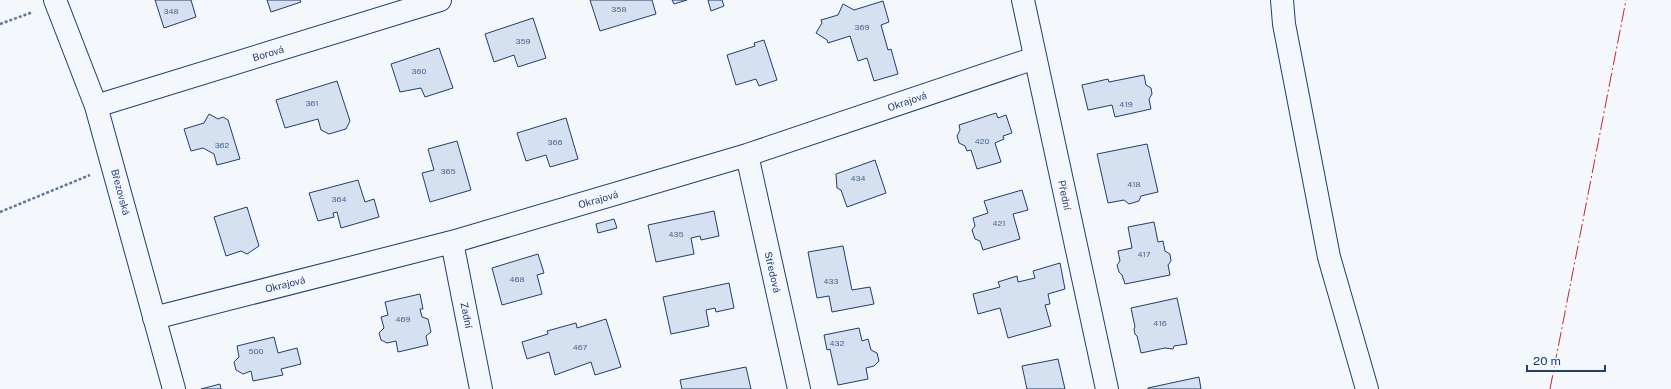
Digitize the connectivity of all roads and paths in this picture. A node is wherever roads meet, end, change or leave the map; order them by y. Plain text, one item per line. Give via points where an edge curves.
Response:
1 (440, 0) edge
2 (1023, 0) edge
3 (1282, 0) edge
4 (55, 1) edge
5 (0, 24) edge
6 (1035, 58) junction
7 (96, 106) junction
8 (746, 155) junction
9 (114, 166) junction
10 (0, 212) edge
11 (452, 242) junction
12 (154, 318) junction
13 (174, 389) edge
14 (481, 389) edge
15 (799, 389) edge
16 (1107, 389) edge
17 (1367, 389) edge

1 - 7 street, Borová
2 - 6 street, Přední
3 - 17 street via 1284,24 1329,257
4 - 5 path
4 - 7 street, Březovská
6 - 8 street, Okrajová
6 - 16 street, Přední
7 - 9 street, Březovská
8 - 11 street, Okrajová
8 - 15 street, Středová
9 - 10 path
9 - 12 street, Březovská
11 - 12 street, Okrajová
11 - 14 street, Zadní
12 - 13 street, Březovská

